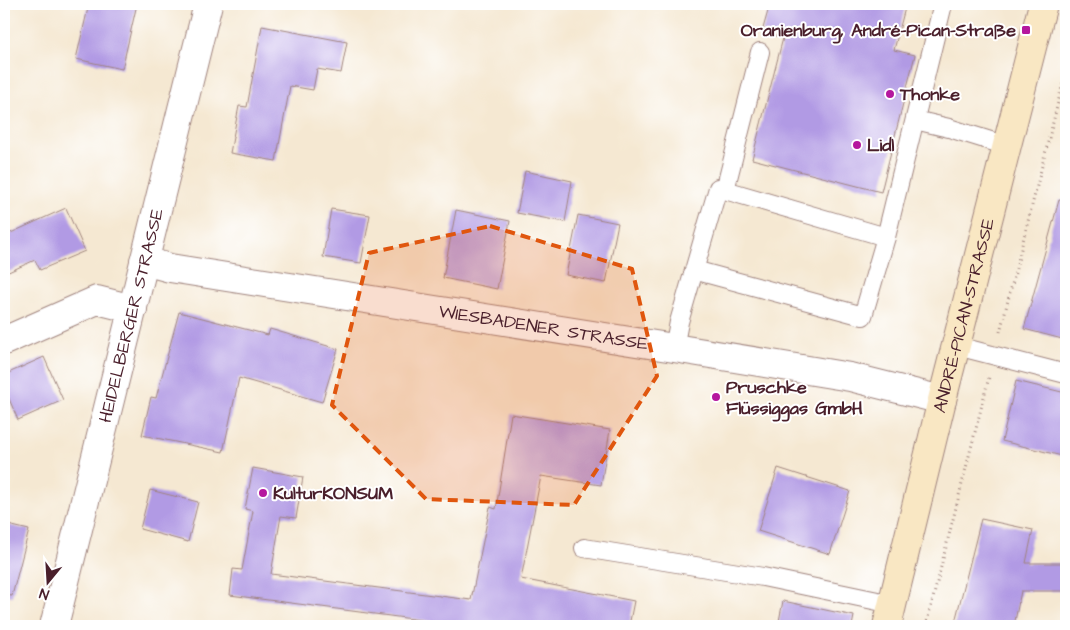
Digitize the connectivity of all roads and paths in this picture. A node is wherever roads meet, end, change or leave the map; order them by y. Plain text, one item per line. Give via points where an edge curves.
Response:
1 (208, 4) edge
2 (943, 4) edge
3 (1043, 4) edge
4 (760, 52) dead end
5 (915, 120) junction
6 (1007, 146) junction
7 (725, 190) junction
8 (886, 237) junction
9 (144, 261) junction
10 (694, 270) junction
11 (133, 309) junction
12 (4, 341) edge
13 (956, 346) junction
14 (674, 348) junction
15 (1066, 374) edge
16 (942, 400) junction
17 (584, 548) dead end
18 (890, 615) edge
19 (54, 626) edge

1 - 9 street, HEIDELBERGER STRASSE
2 - 5 lane
3 - 6 street, ANDRÉ-PICAN-STRASSE
4 - 7 lane
5 - 6 lane
5 - 8 lane
6 - 13 street, ANDRÉ-PICAN-STRASSE
7 - 8 lane
7 - 10 lane via 718,188
8 - 10 lane via 863,316
9 - 11 street, HEIDELBERGER STRASSE
9 - 14 street, WIESBADENER STRASSE via 170,268
10 - 14 lane
11 - 12 street via 97,300
11 - 19 street, HEIDELBERGER STRASSE
13 - 15 lane
13 - 16 street, ANDRÉ-PICAN-STRASSE
14 - 16 street, WIESBADENER STRASSE via 850,377
16 - 18 street, ANDRÉ-PICAN-STRASSE
17 - 18 lane via 763,578

